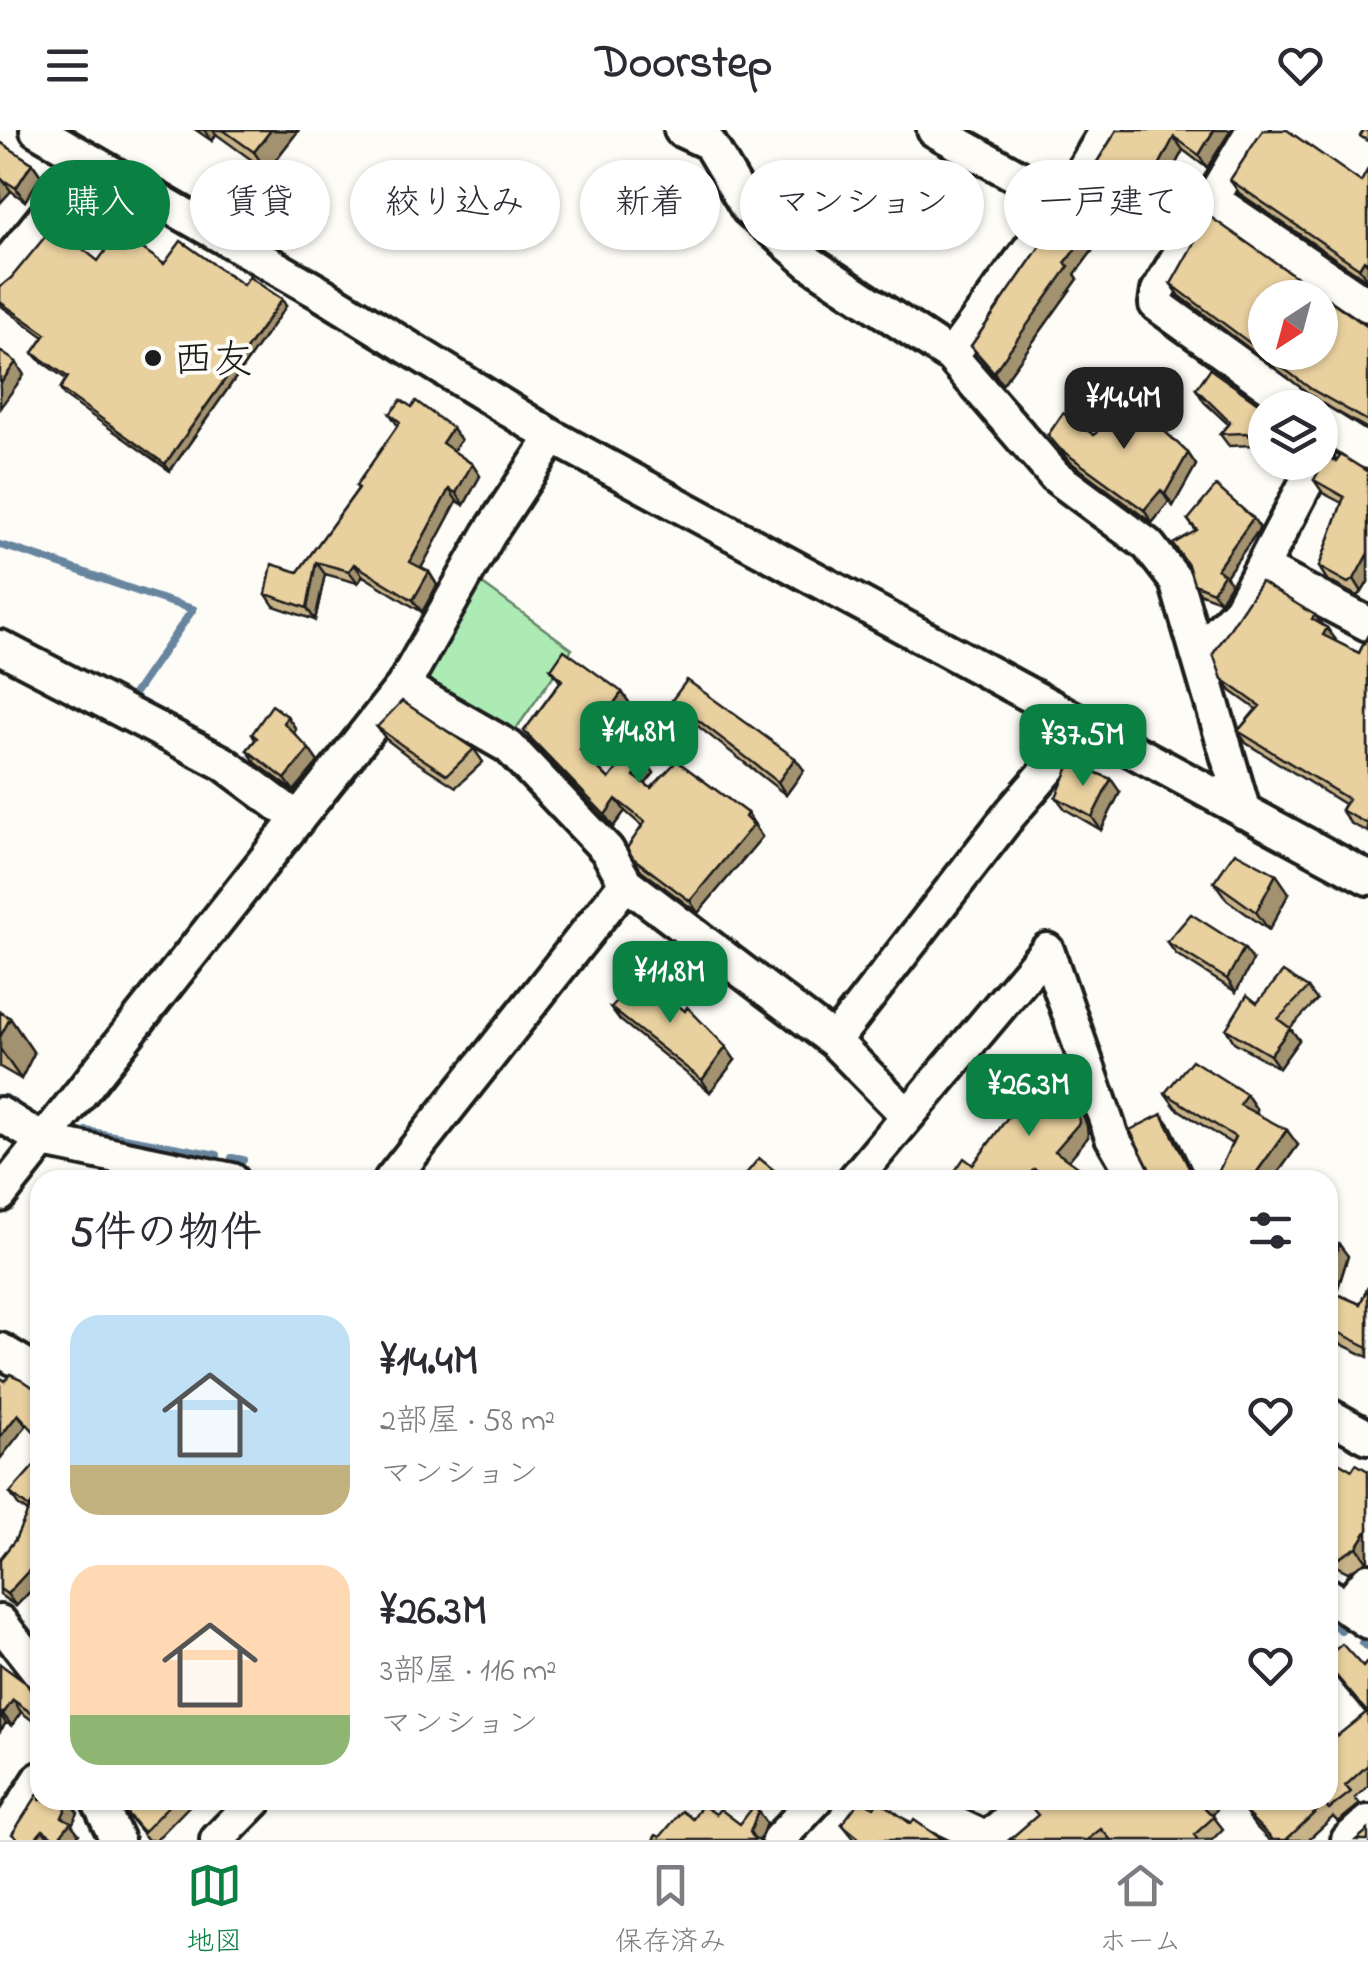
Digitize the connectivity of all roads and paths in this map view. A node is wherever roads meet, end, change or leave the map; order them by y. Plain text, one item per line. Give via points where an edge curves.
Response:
1 (36, 130) edge
2 (934, 130) edge
3 (1107, 130) edge
4 (1254, 130) edge
5 (702, 134) edge
6 (968, 138) edge
7 (88, 160) edge
8 (1089, 160) edge
9 (1004, 162) edge
10 (1214, 195) edge
11 (1214, 199) edge
12 (170, 207) edge
13 (30, 235) edge
14 (1029, 250) edge
15 (1182, 250) edge
16 (0, 272) edge
17 (1368, 305) edge
18 (951, 356) junction
19 (1275, 390) edge
20 (553, 437) junction
21 (1338, 447) edge
22 (1368, 452) edge
23 (1305, 480) edge
24 (1262, 568) junction
25 (1368, 624) edge
26 (0, 647) edge
27 (1197, 654) junction
28 (403, 686) junction
29 (1088, 723) junction
30 (1244, 812) junction
31 (298, 819) junction
32 (1368, 878) edge
33 (626, 883) junction
34 (834, 1041) junction
35 (0, 1114) edge
36 (906, 1114) junction
37 (44, 1142) junction
38 (183, 1170) edge
39 (399, 1170) edge
40 (862, 1170) edge
41 (1131, 1170) edge
42 (0, 1195) edge
43 (0, 1350) edge
44 (30, 1368) edge
45 (1338, 1420) edge
46 (1368, 1437) edge
47 (1368, 1580) edge
48 (1347, 1608) edge
49 (0, 1622) edge
50 (30, 1660) edge
51 (30, 1795) edge
52 (102, 1810) edge
53 (246, 1810) edge
54 (806, 1810) edge
55 (926, 1810) edge
56 (1019, 1810) edge
57 (1368, 1822) edge
58 (1, 1840) edge
59 (116, 1840) edge
60 (216, 1840) edge
61 (778, 1840) edge
62 (1348, 1840) edge

1 - 7 street
2 - 6 street
3 - 8 street
4 - 10 street
5 - 18 street via 748,209 810,262
6 - 9 street
11 - 17 street
12 - 20 street
13 - 16 street
14 - 18 street
15 - 19 street via 1156,304
18 - 27 street via 1055,476 1148,546 1176,581
20 - 28 street
20 - 29 street
21 - 22 street
23 - 24 street
24 - 25 street
24 - 27 street via 1240,608
26 - 31 street via 223,763
27 - 30 street
28 - 31 street
28 - 33 street via 509,747 606,850
29 - 30 street
29 - 34 street
30 - 32 street
31 - 37 street
33 - 34 street
33 - 39 street
34 - 36 street
35 - 37 street
36 - 40 street
36 - 41 street via 1046,950 1112,1137
37 - 38 street
37 - 42 street
43 - 44 street
45 - 46 street
47 - 48 street
49 - 50 street
51 - 58 street
52 - 59 street
53 - 60 street
54 - 61 street
55 - 56 street via 987,1839
57 - 62 street

